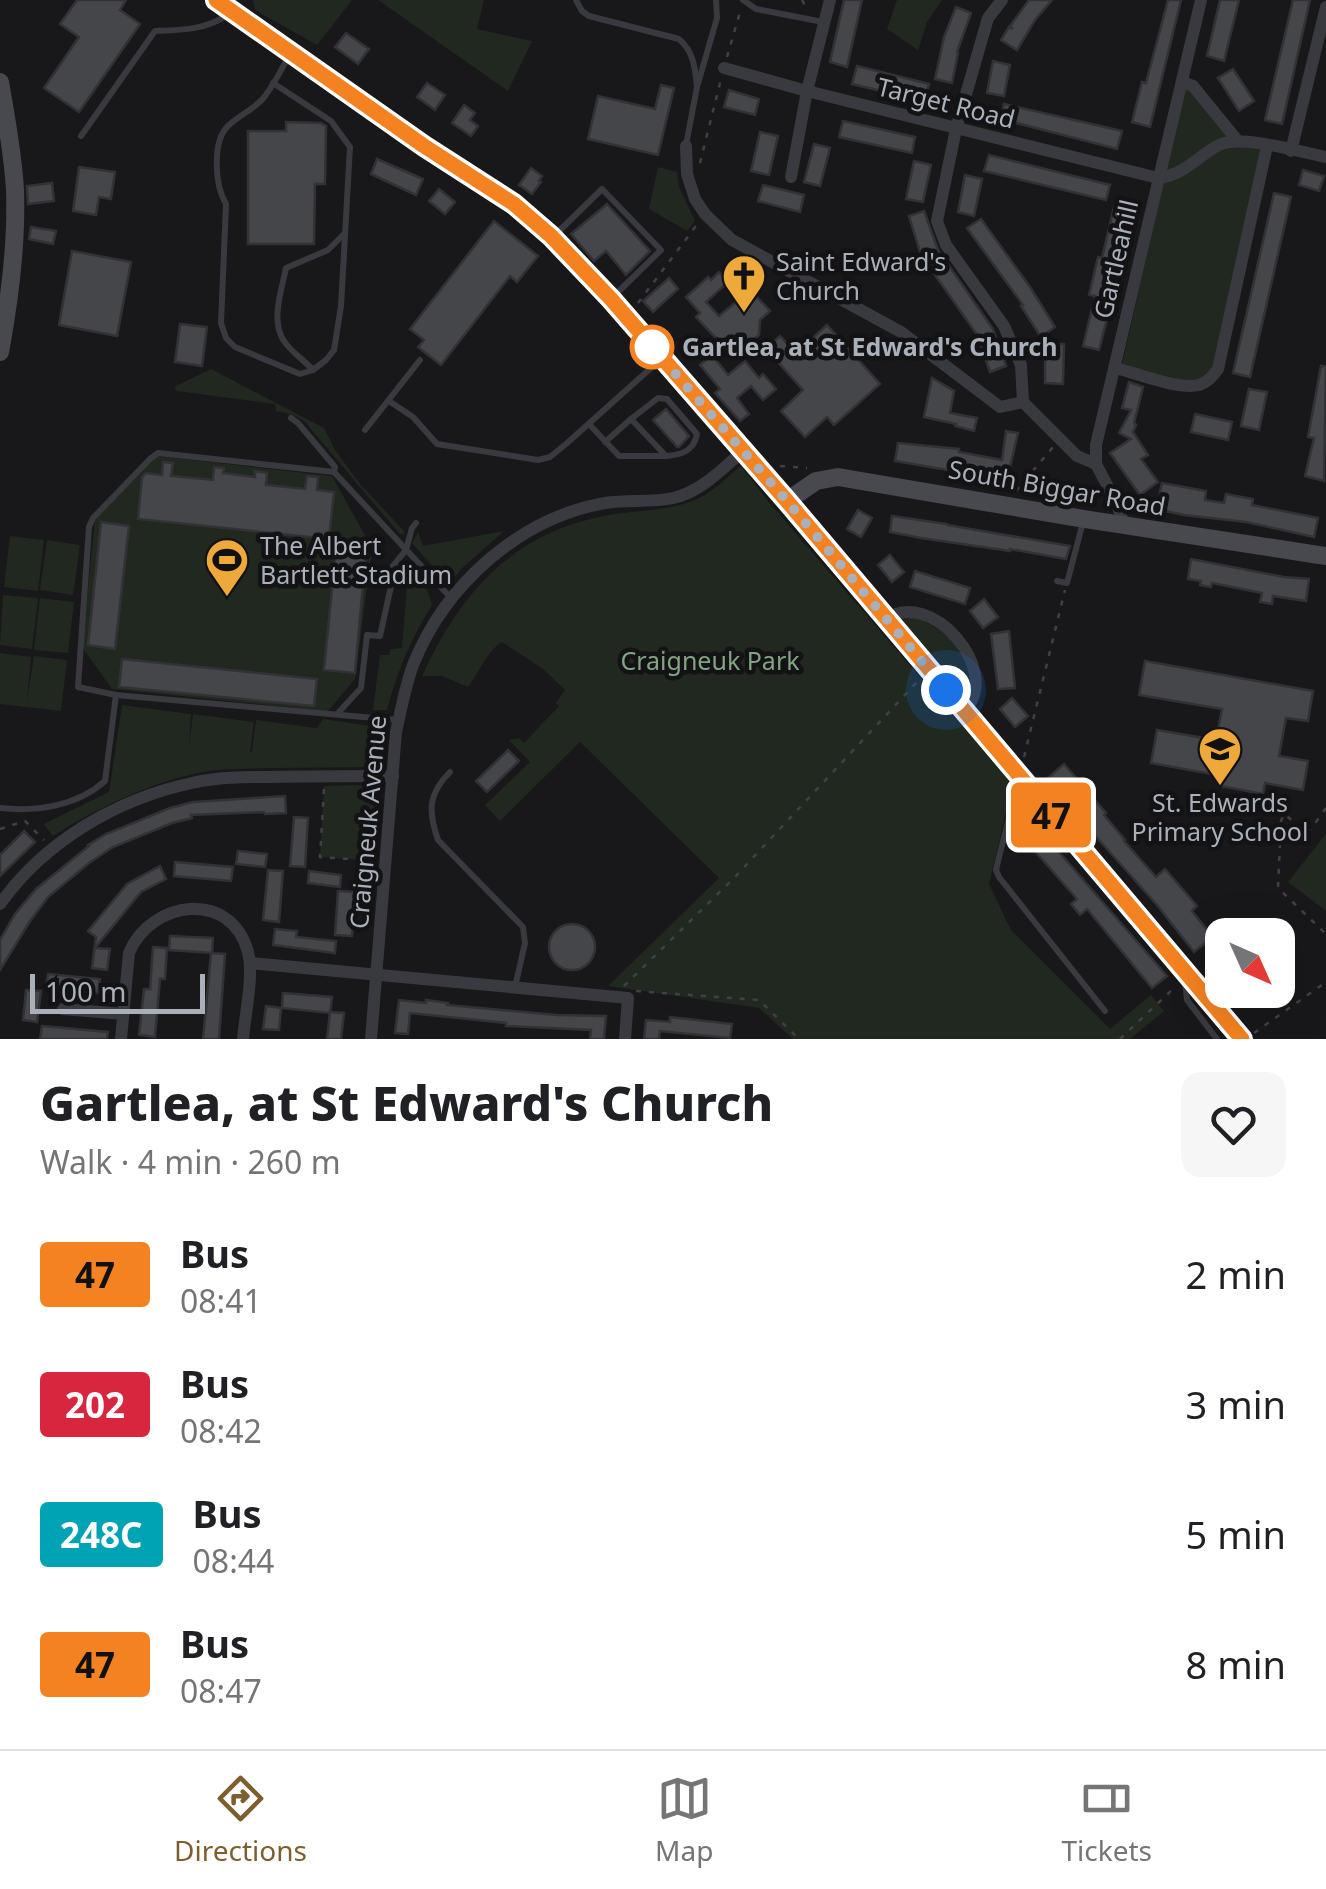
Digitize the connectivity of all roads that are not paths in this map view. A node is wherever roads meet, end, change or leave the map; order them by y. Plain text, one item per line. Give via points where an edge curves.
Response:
1 (576, 0) edge
2 (716, 0) edge
3 (743, 0) edge
4 (830, 0) edge
5 (1002, 0) edge
6 (1201, 0) edge
7 (224, 6) edge
8 (1326, 8) edge
9 (824, 22) junction
10 (291, 53) junction
11 (724, 68) road end
12 (0, 82) edge
13 (1182, 82) junction
14 (273, 83) junction
15 (697, 86) junction
16 (808, 92) junction
17 (956, 129) junction
18 (81, 136) dead end
19 (1237, 140) junction
20 (686, 146) joint
21 (1267, 146) junction
22 (1291, 150) junction
23 (1326, 158) edge
24 (791, 178) dead end
25 (1158, 178) junction
26 (346, 232) junction
27 (552, 238) junction
28 (611, 299) junction
29 (3, 320) edge
30 (0, 352) edge
31 (662, 358) junction
32 (420, 360) dead end
33 (1115, 368) junction
34 (313, 370) junction
35 (389, 400) junction
36 (1023, 402) junction
37 (291, 418) dead end
38 (632, 419) junction
39 (589, 424) junction
40 (366, 430) dead end
41 (605, 442) junction
42 (743, 451) junction
43 (666, 456) junction
44 (1096, 464) junction
45 (334, 472) junction
46 (787, 501) junction
47 (1084, 519) junction
48 (416, 524) dead end
49 (1124, 524) junction
50 (406, 550) junction
51 (1326, 556) edge
52 (1057, 581) dead end
53 (452, 599) junction
54 (886, 620) junction
55 (116, 695) junction
56 (964, 711) junction
57 (336, 714) junction
58 (398, 720) junction
59 (450, 772) dead end
60 (393, 776) junction
61 (1019, 778) junction
62 (0, 808) edge
63 (0, 904) edge
64 (250, 963) junction
65 (376, 975) junction
66 (1186, 976) junction
67 (515, 987) junction
68 (62, 1010) dead end
69 (1104, 1011) dead end
70 (123, 1014) junction
71 (121, 1039) edge
72 (243, 1039) edge
73 (371, 1039) edge
74 (625, 1039) edge
75 (1217, 1039) edge
76 (1244, 1039) edge

1 - 15 lane via 589,16 679,39 694,61
2 - 15 lane
3 - 9 lane
4 - 9 street
5 - 17 street via 988,18
6 - 13 street, Gartleahill
7 - 10 main road
7 - 18 lane via 218,21 155,32
8 - 22 street
9 - 16 street
10 - 14 lane
10 - 27 main road via 514,204
11 - 16 street, Target Road
12 - 29 street via 15,192
13 - 19 street via 1194,86
13 - 25 street, Gartleahill
14 - 26 lane via 331,121 350,148
14 - 34 lane via 219,140 217,178 226,204 221,323 236,347 300,374
15 - 20 lane
16 - 17 street, Target Road
16 - 24 street
17 - 25 street, Target Road
17 - 36 street via 936,221 1004,326 1021,366
19 - 21 street
19 - 25 street
20 - 36 street via 690,187 705,214 732,240 901,332 1000,407
21 - 22 street
21 - 33 street via 1218,369 1210,380 1186,386
22 - 23 street
25 - 33 street, Gartleahill
26 - 34 lane via 334,350
26 - 34 lane via 328,250 286,268 278,331
27 - 28 main road
27 - 28 lane via 602,189 661,250
28 - 31 main road
29 - 30 street
31 - 39 lane
31 - 42 main road
32 - 35 lane
33 - 44 street, Gartleahill
35 - 39 lane via 436,444 538,460
35 - 40 lane
36 - 44 street via 1078,456
37 - 45 lane
38 - 41 lane
38 - 43 lane
38 - 43 lane via 658,398 668,399 697,434 687,452
39 - 41 lane
41 - 43 lane via 619,456
42 - 46 main road
42 - 53 street, Craigneuk Avenue via 701,486 674,498 606,503 542,523 512,540
44 - 49 street
45 - 50 lane
45 - 55 lane via 172,454 150,458 90,527 78,687
46 - 47 street, South Biggar Road via 816,480 838,477
46 - 54 main road
47 - 49 street, South Biggar Road
47 - 52 lane via 1067,583
48 - 50 lane
49 - 51 street, South Biggar Road
50 - 53 lane
50 - 57 lane via 393,566 380,636 368,635 362,688
53 - 58 street, Craigneuk Avenue via 417,656
54 - 56 main road
54 - 56 street via 899,612 919,614 956,637 976,681 975,697
55 - 57 lane
55 - 62 lane via 105,780 97,788 27,811
56 - 61 main road
57 - 58 lane
58 - 60 street, Craigneuk Avenue
59 - 67 lane via 433,794 432,821 438,840 523,927
60 - 63 street via 193,782 113,810 52,848
60 - 65 street, Craigneuk Avenue
61 - 66 main road
61 - 69 lane via 996,870
64 - 65 street
64 - 70 street via 244,940 222,917 192,908 169,912 134,940
64 - 72 street
65 - 67 street
65 - 73 street, Craigneuk Avenue
66 - 75 lane via 1187,1000
66 - 76 main road
67 - 74 street via 628,998
68 - 70 street
70 - 71 street

